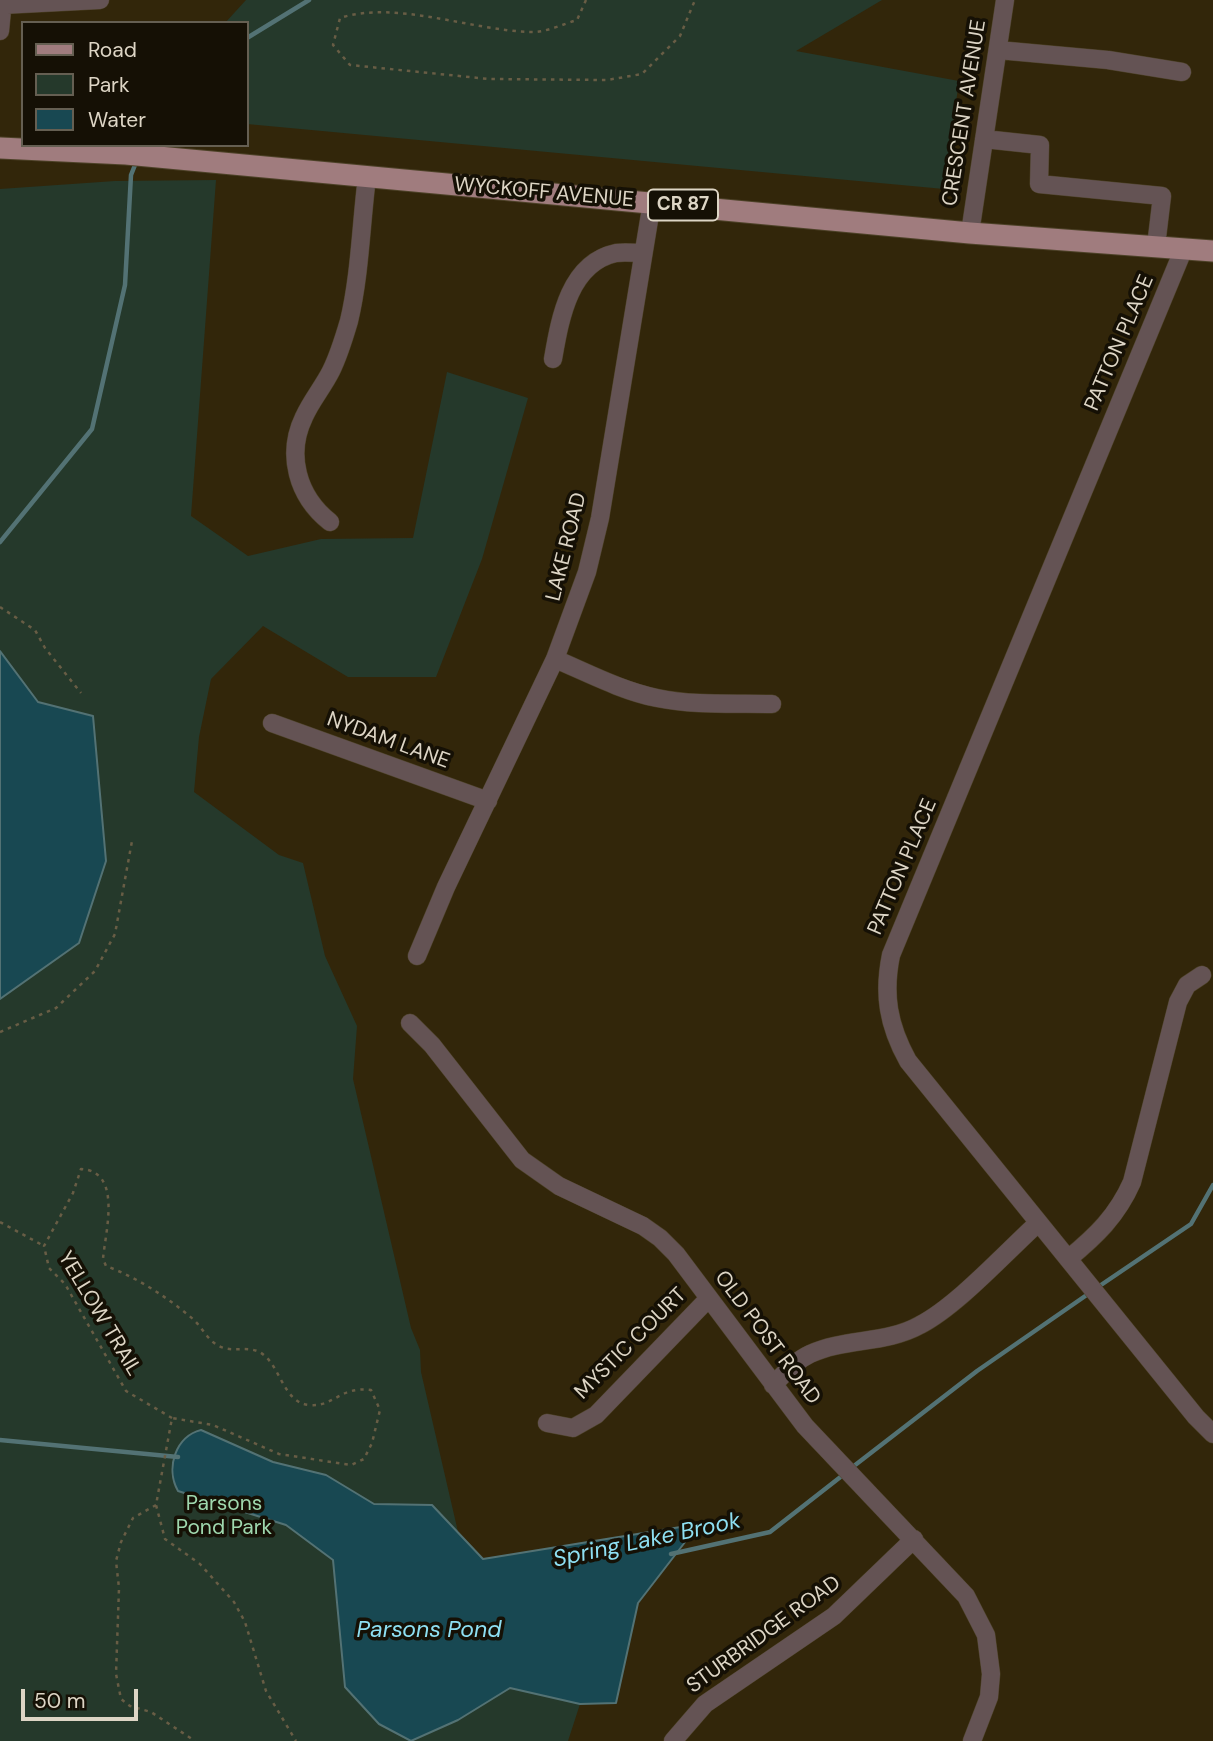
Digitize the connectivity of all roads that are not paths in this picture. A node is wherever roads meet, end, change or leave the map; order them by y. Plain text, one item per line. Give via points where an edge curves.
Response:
1 (100, 0) edge
2 (1005, 0) edge
3 (32, 2) edge
4 (3, 3) edge
5 (0, 31) edge
6 (998, 50) junction
7 (1182, 72) dead end
8 (984, 139) junction
9 (0, 148) edge
10 (60, 152) junction
11 (0, 163) edge
12 (367, 177) junction
13 (652, 202) junction
14 (970, 233) junction
15 (1156, 246) junction
16 (1184, 248) junction
17 (1213, 251) edge
18 (643, 253) junction
19 (553, 359) dead end
20 (330, 522) dead end
21 (555, 659) junction
22 (772, 704) dead end
23 (272, 723) dead end
24 (488, 801) junction
25 (417, 956) dead end
26 (1202, 975) dead end
27 (410, 1023) dead end
28 (1038, 1223) junction
29 (1068, 1259) junction
30 (708, 1299) junction
31 (773, 1385) junction
32 (547, 1423) dead end
33 (1213, 1434) edge
34 (914, 1539) junction
35 (673, 1741) edge
36 (972, 1741) edge

1 - 3 street
2 - 6 street, CRESCENT AVENUE
3 - 4 street
4 - 5 street
6 - 7 street
6 - 8 street, CRESCENT AVENUE
8 - 14 street, CRESCENT AVENUE
8 - 15 street via 1040,145 1039,184 1162,196
9 - 10 main road, WYCKOFF AVENUE / CR 87
10 - 11 main road
10 - 12 main road, WYCKOFF AVENUE / CR 87
12 - 13 main road, WYCKOFF AVENUE / CR 87
12 - 20 street via 344,341 305,414 295,448 301,485
13 - 14 main road, WYCKOFF AVENUE / CR 87
13 - 18 street, LAKE ROAD
14 - 15 main road, WYCKOFF AVENUE / CR 87
15 - 16 main road, WYCKOFF AVENUE / CR 87
16 - 17 main road, WYCKOFF AVENUE / CR 87
16 - 28 street, PATTON PLACE via 891,955 887,977 890,1024 908,1061
18 - 19 street via 616,253 581,272 572,287
18 - 21 street, LAKE ROAD via 600,518 587,572
21 - 22 street via 656,698
21 - 24 street, LAKE ROAD
23 - 24 street, NYDAM LANE
24 - 25 street, LAKE ROAD
26 - 29 street via 1186,985 1178,1002 1123,1202 1103,1229
27 - 30 street, OLD POST ROAD via 522,1160 559,1186 660,1238
28 - 29 street, PATTON PLACE
28 - 31 street via 927,1321 896,1335 809,1355
29 - 33 street, PATTON PLACE
30 - 31 street, OLD POST ROAD
30 - 32 street, MYSTIC COURT via 596,1415 573,1428
31 - 34 street, OLD POST ROAD via 836,1461
34 - 35 street, STURBRIDGE ROAD via 834,1616 705,1704
34 - 36 street, OLD POST ROAD via 966,1596 986,1635 989,1698

